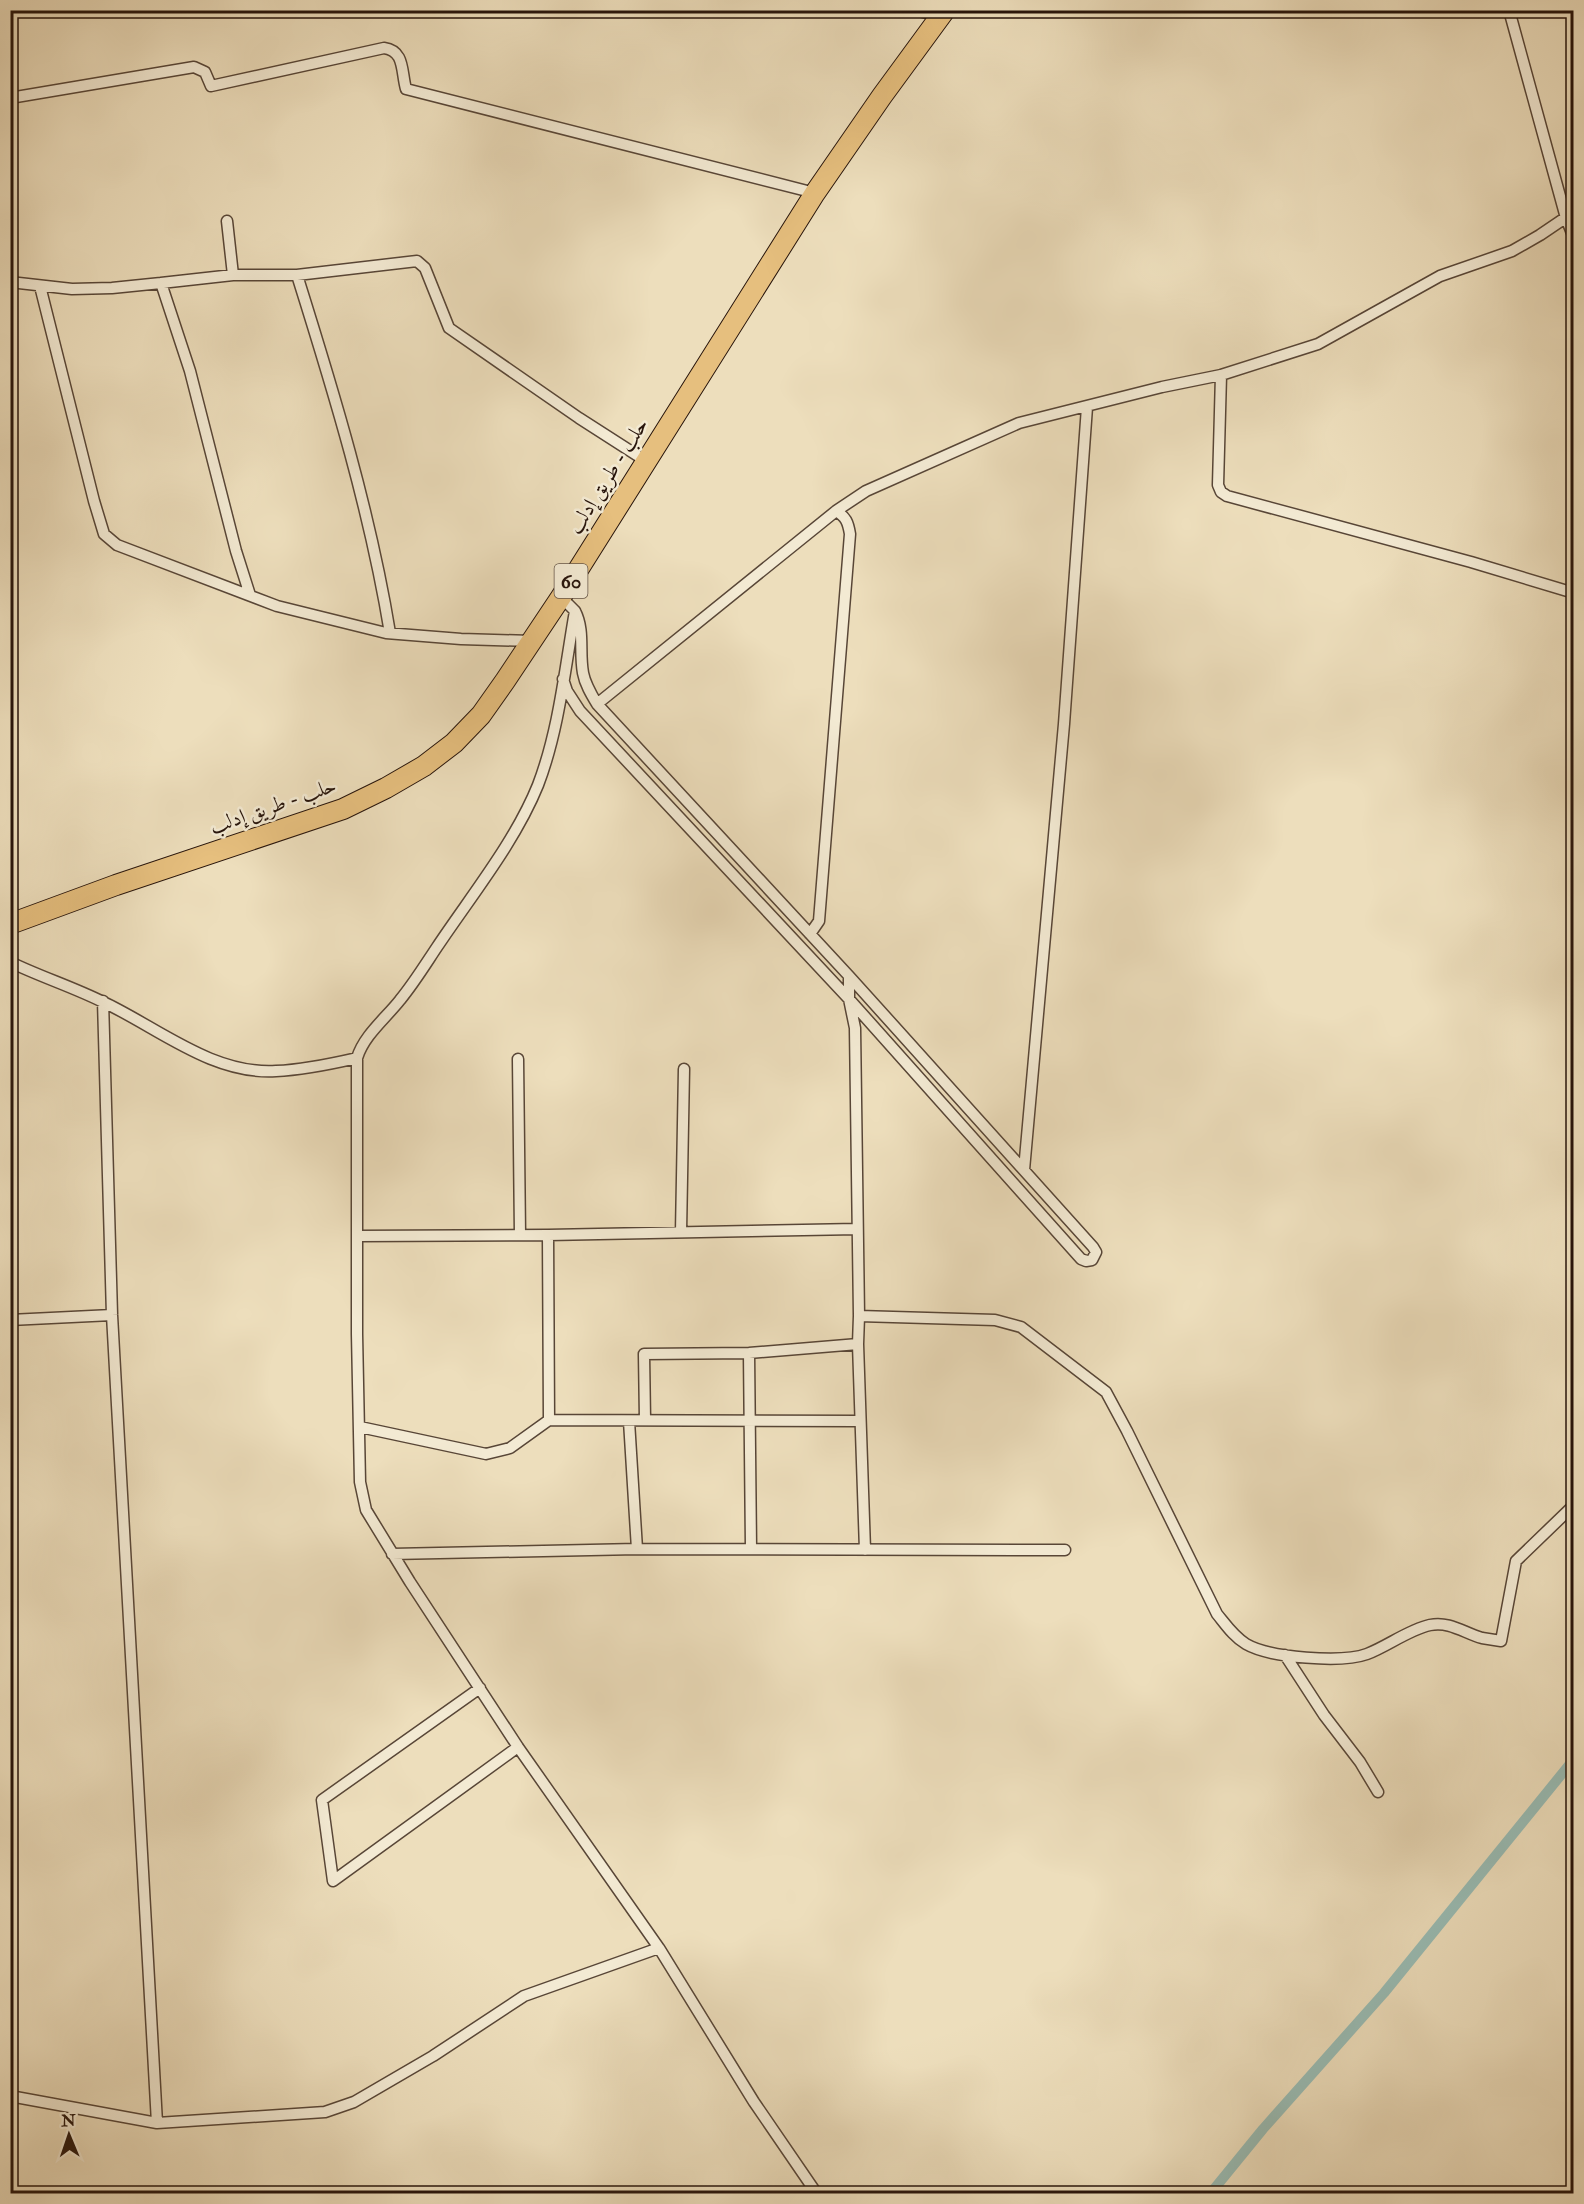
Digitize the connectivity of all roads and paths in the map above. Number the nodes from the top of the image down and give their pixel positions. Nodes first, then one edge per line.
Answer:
1 (914, 10) edge
2 (1509, 10) edge
3 (942, 13) edge
4 (10, 98) edge
5 (815, 193) junction
6 (1570, 215) edge
7 (227, 221) dead end
8 (1574, 238) edge
9 (233, 275) junction
10 (297, 275) junction
11 (10, 282) edge
12 (161, 283) junction
13 (40, 286) junction
14 (1221, 375) junction
15 (1087, 407) junction
16 (646, 461) junction
17 (836, 511) junction
18 (1574, 593) edge
19 (250, 595) junction
20 (561, 597) junction
21 (575, 611) junction
22 (390, 633) junction
23 (532, 641) junction
24 (562, 680) junction
25 (597, 704) junction
26 (10, 924) edge
27 (810, 934) junction
28 (10, 962) edge
29 (849, 976) junction
30 (849, 999) junction
31 (103, 1001) junction
32 (357, 1058) junction
33 (518, 1059) dead end
34 (684, 1069) dead end
35 (1024, 1170) junction
36 (858, 1229) junction
37 (681, 1232) junction
38 (520, 1235) junction
39 (548, 1235) junction
40 (358, 1236) junction
41 (112, 1315) junction
42 (859, 1316) junction
43 (10, 1320) edge
44 (858, 1344) junction
45 (749, 1353) junction
46 (549, 1420) junction
47 (645, 1420) junction
48 (629, 1421) junction
49 (750, 1421) junction
50 (860, 1421) junction
51 (360, 1427) junction
52 (1574, 1504) edge
53 (751, 1548) junction
54 (637, 1549) junction
55 (865, 1550) junction
56 (1065, 1550) dead end
57 (392, 1554) junction
58 (1285, 1655) junction
59 (480, 1688) junction
60 (518, 1747) junction
61 (1378, 1792) dead end
62 (658, 1948) junction
63 (10, 2096) edge
64 (157, 2123) junction
65 (817, 2193) edge

1 - 3 street
2 - 6 street
3 - 5 highway, حلب - طريق إدلب / 60
4 - 5 street
5 - 16 highway, حلب - طريق إدلب / 60
6 - 8 street
6 - 14 street
7 - 9 street
9 - 10 street
9 - 12 street
10 - 16 street
10 - 22 street
11 - 13 street
12 - 13 street
12 - 19 street
13 - 19 street
14 - 15 street
14 - 18 street
15 - 17 street
15 - 35 street
16 - 20 highway, حلب - طريق إدلب / 60
17 - 25 street
17 - 27 street
19 - 22 street
20 - 21 street
20 - 23 highway, حلب - طريق إدلب / 60
21 - 24 street
21 - 25 street
22 - 23 street
23 - 26 highway, حلب - طريق إدلب / 60
24 - 30 street
24 - 32 street
25 - 27 street
27 - 29 street
28 - 31 street
29 - 30 street
29 - 35 street
30 - 35 street
30 - 36 street
31 - 32 street
31 - 41 street
32 - 40 street
33 - 38 street
34 - 37 street
36 - 37 street
36 - 42 street
37 - 39 street
38 - 39 street
38 - 40 street
39 - 46 street
40 - 51 street
41 - 43 street
41 - 64 street
42 - 44 street
42 - 58 street
44 - 45 street
44 - 50 street
45 - 47 street
45 - 49 street
46 - 48 street
46 - 51 street
47 - 48 street
47 - 49 street
48 - 54 street
49 - 50 street
49 - 53 street
50 - 55 street
51 - 57 street
52 - 58 street
53 - 54 street
53 - 55 street
54 - 57 street
55 - 56 street
57 - 59 street
58 - 61 street
59 - 60 street
59 - 60 street
60 - 62 street
62 - 64 street
62 - 65 street
63 - 64 street

